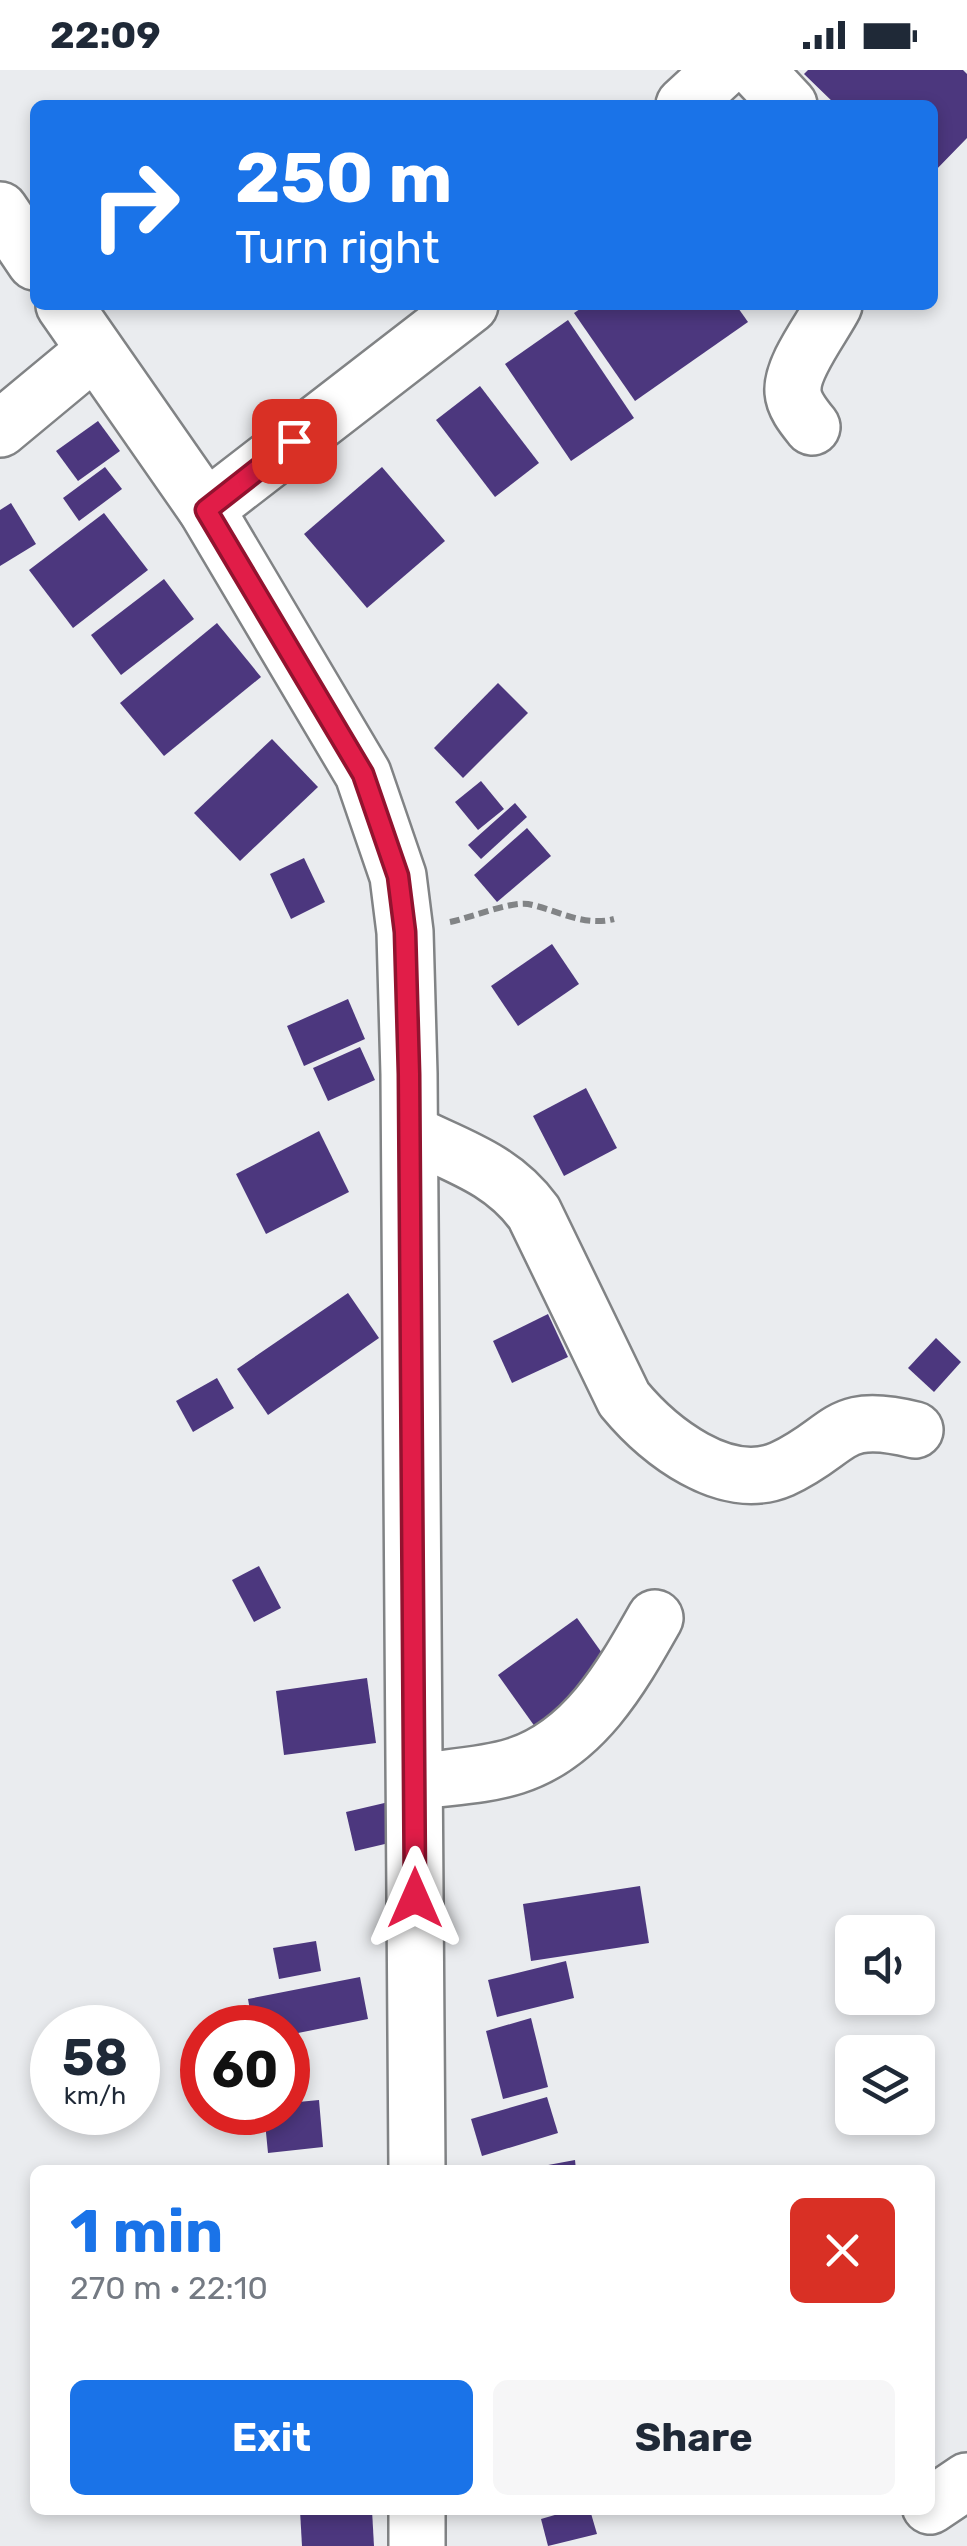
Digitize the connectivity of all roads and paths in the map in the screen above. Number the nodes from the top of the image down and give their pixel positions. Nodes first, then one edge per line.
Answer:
1 (722, 70) edge
2 (756, 70) edge
3 (689, 100) edge
4 (784, 100) edge
5 (0, 210) edge
6 (30, 255) edge
7 (67, 310) edge
8 (464, 310) edge
9 (831, 310) edge
10 (94, 351) junction
11 (812, 427) dead end
12 (0, 429) edge
13 (206, 510) junction
14 (614, 919) dead end
15 (405, 932) junction
16 (410, 1133) junction
17 (914, 1430) dead end
18 (656, 1618) dead end
19 (415, 1782) junction
20 (416, 2165) edge
21 (967, 2481) edge
22 (935, 2502) edge
23 (417, 2515) edge
24 (417, 2546) edge

1 - 3 main road
2 - 4 main road
5 - 6 main road
7 - 10 main road
8 - 13 main road
9 - 11 main road
10 - 12 main road
10 - 13 main road
13 - 15 main road
14 - 15 path
15 - 16 main road
16 - 17 main road
16 - 19 main road
18 - 19 main road
19 - 20 main road
21 - 22 main road
23 - 24 main road

